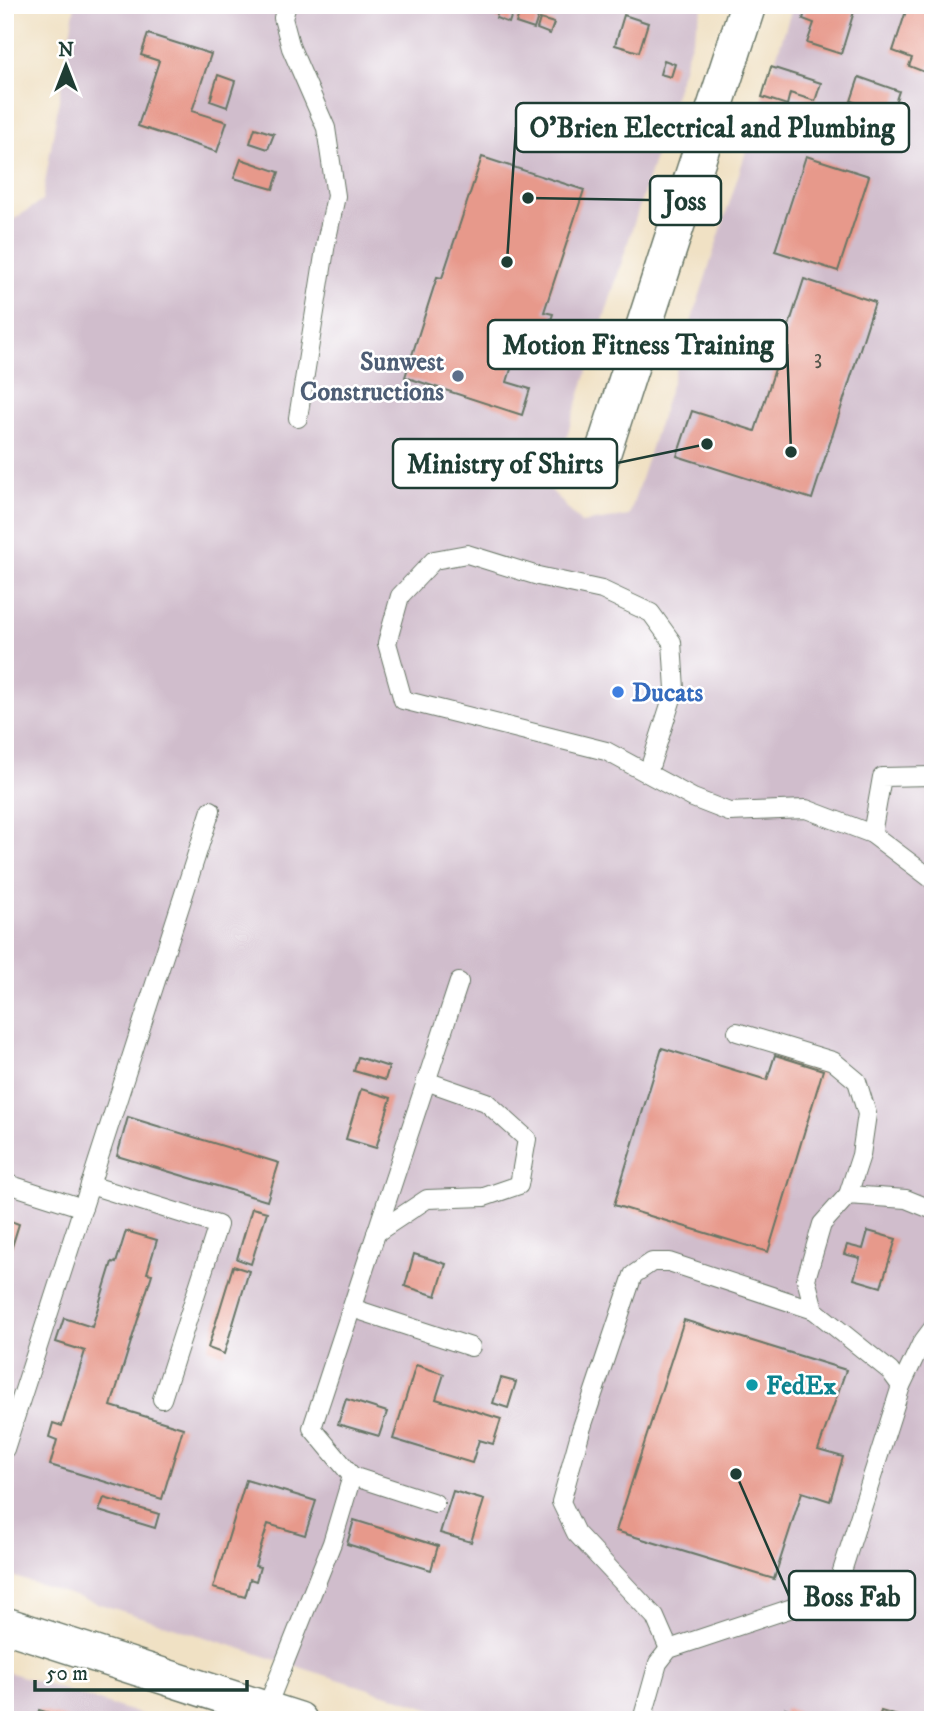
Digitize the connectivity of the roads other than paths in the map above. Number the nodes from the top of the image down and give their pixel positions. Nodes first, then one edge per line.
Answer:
1 (287, 5) edge
2 (748, 5) edge
3 (298, 418) dead end
4 (598, 468) dead end
5 (648, 773) junction
6 (933, 776) edge
7 (211, 810) dead end
8 (872, 834) junction
9 (933, 880) edge
10 (459, 982) dead end
11 (737, 1032) dead end
12 (426, 1081) junction
13 (5, 1183) edge
14 (90, 1185) junction
15 (848, 1195) junction
16 (83, 1208) junction
17 (933, 1210) edge
18 (376, 1233) junction
19 (352, 1308) junction
20 (814, 1310) junction
21 (933, 1328) edge
22 (471, 1346) dead end
23 (901, 1386) junction
24 (13, 1396) edge
25 (162, 1399) dead end
26 (5, 1449) edge
27 (352, 1476) junction
28 (435, 1503) dead end
29 (5, 1625) edge
30 (669, 1649) junction
31 (266, 1709) junction
32 (299, 1720) edge
33 (642, 1720) edge

1 - 3 lane
2 - 4 street
5 - 5 lane
5 - 8 lane
6 - 8 lane
7 - 14 lane
8 - 9 lane
10 - 12 lane
11 - 15 lane
12 - 18 lane
12 - 18 lane
13 - 16 lane
14 - 16 lane
14 - 25 lane
15 - 17 lane
15 - 20 lane
16 - 24 lane
18 - 19 lane
19 - 22 lane
19 - 27 lane
20 - 23 lane
20 - 30 lane
21 - 23 lane
23 - 30 lane
24 - 26 lane
27 - 28 lane
27 - 31 lane
29 - 31 street
30 - 33 lane
31 - 32 street

